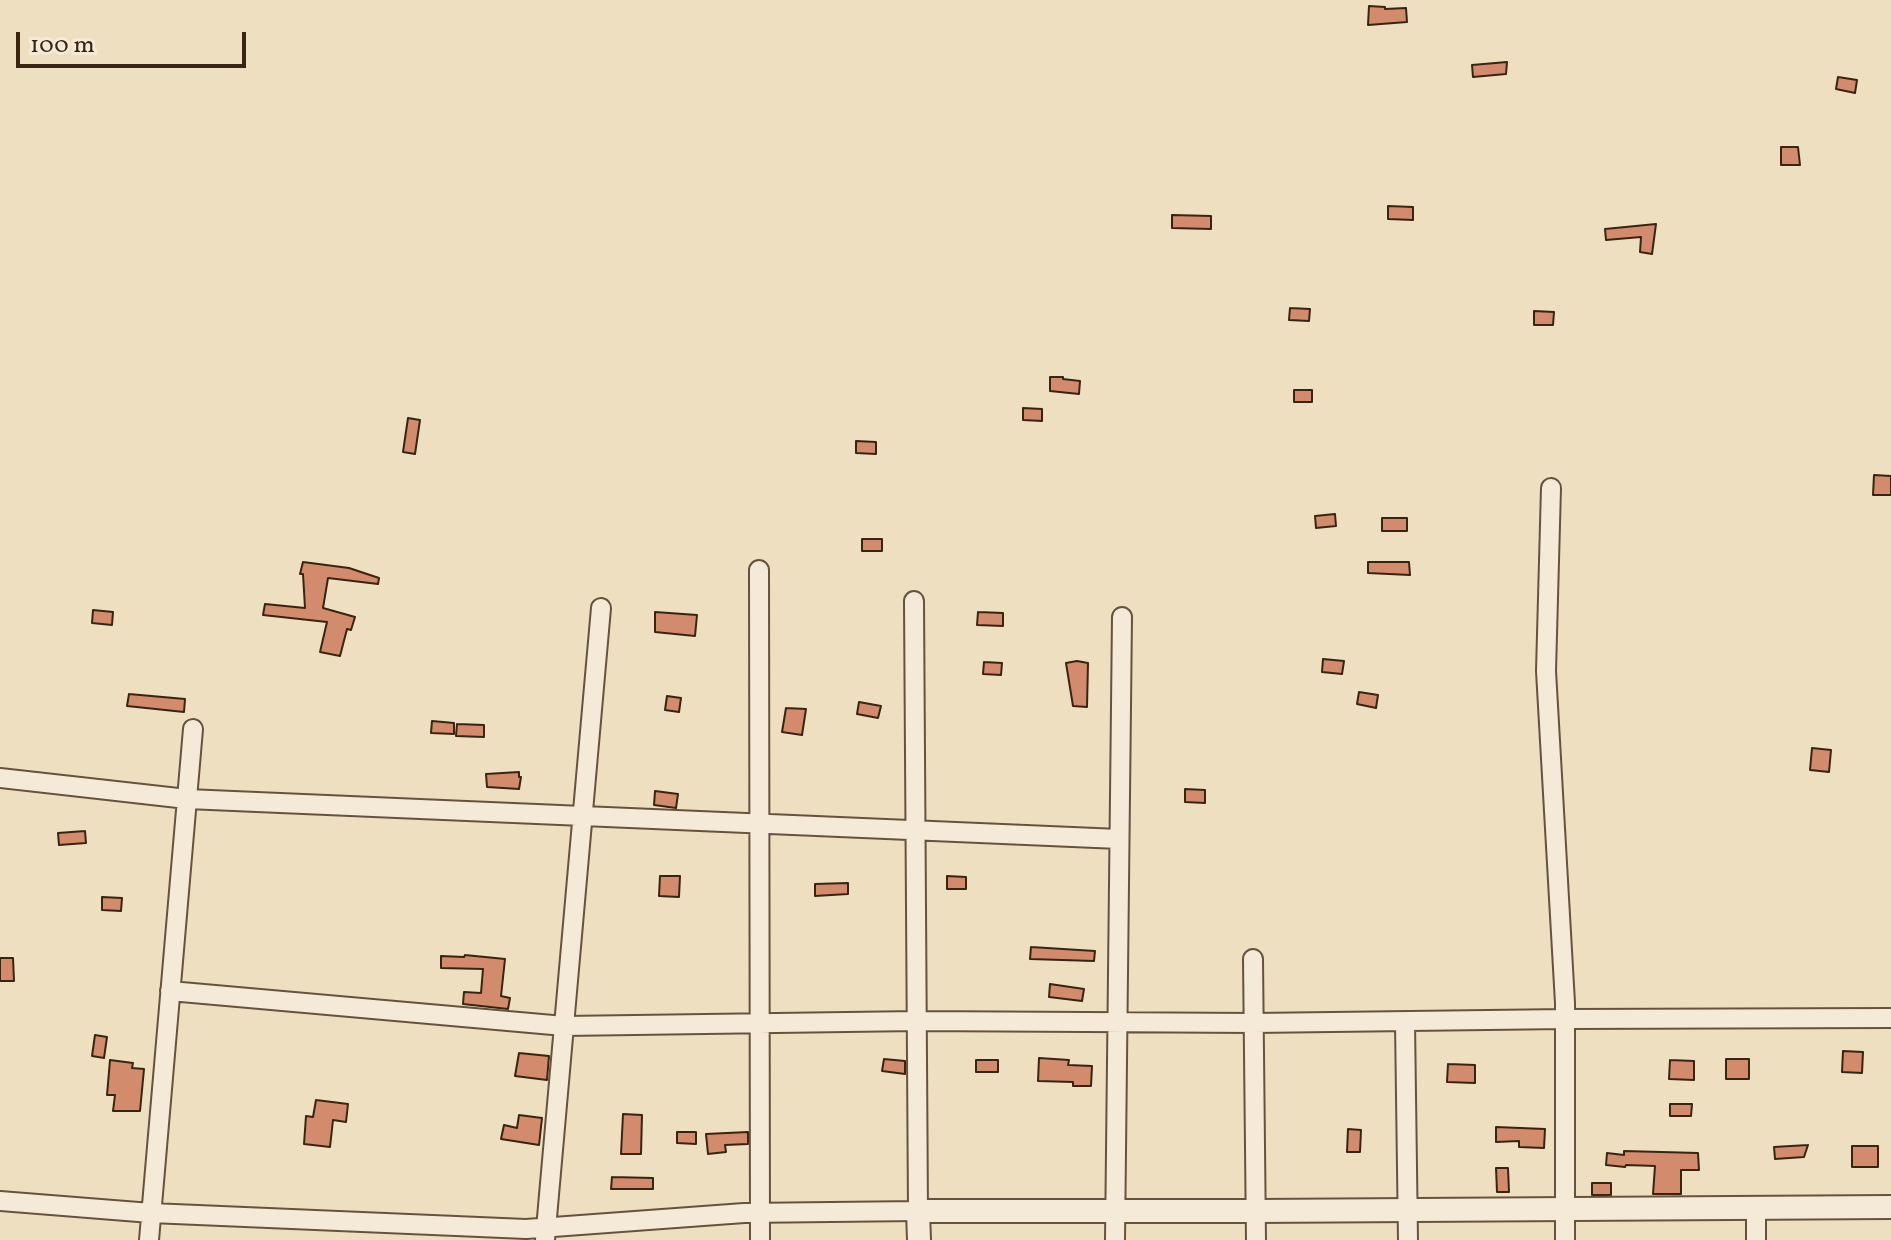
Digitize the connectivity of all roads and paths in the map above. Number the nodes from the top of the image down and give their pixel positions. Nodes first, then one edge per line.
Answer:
1 (1551, 488) dead end
2 (759, 570) dead end
3 (914, 601) dead end
4 (601, 608) dead end
5 (1122, 617) dead end
6 (193, 729) dead end
7 (0, 778) edge
8 (187, 799) junction
9 (582, 816) junction
10 (759, 824) junction
11 (916, 830) junction
12 (1119, 839) junction
13 (1253, 959) dead end
14 (170, 991) junction
15 (1891, 1018) edge
16 (1565, 1019) junction
17 (917, 1021) junction
18 (1117, 1022) junction
19 (1405, 1022) junction
20 (759, 1023) junction
21 (1254, 1023) junction
22 (564, 1026) junction
23 (0, 1201) edge
24 (1891, 1207) edge
25 (1756, 1208) junction
26 (1565, 1210) junction
27 (918, 1211) junction
28 (1115, 1211) junction
29 (1256, 1211) junction
30 (1408, 1211) junction
31 (151, 1213) junction
32 (759, 1213) junction
33 (545, 1234) edge
34 (149, 1240) edge
35 (760, 1240) edge
36 (919, 1240) edge
37 (1115, 1240) edge
38 (1256, 1240) edge
39 (1408, 1240) edge
40 (1565, 1240) edge
41 (1756, 1240) edge

1 - 16 street
2 - 10 street
3 - 11 street
4 - 9 street
5 - 12 street
6 - 8 street
7 - 8 street
8 - 9 street
8 - 14 street
9 - 10 street
9 - 22 street
10 - 11 street
10 - 20 street
11 - 12 street
11 - 17 street
12 - 18 street
13 - 21 street
14 - 22 street
14 - 31 street
15 - 16 street
16 - 19 street
16 - 26 street
17 - 18 street
17 - 20 street
17 - 27 street
18 - 21 street
18 - 28 street
19 - 21 street
19 - 30 street
20 - 22 street
20 - 32 street
21 - 29 street
22 - 33 street
23 - 31 street
24 - 25 street
25 - 26 street
25 - 41 street
26 - 30 street
26 - 40 street
27 - 28 street
27 - 32 street
27 - 36 street
28 - 29 street
28 - 37 street
29 - 30 street
29 - 38 street
30 - 39 street
31 - 33 street
31 - 34 street
32 - 33 street
32 - 35 street

